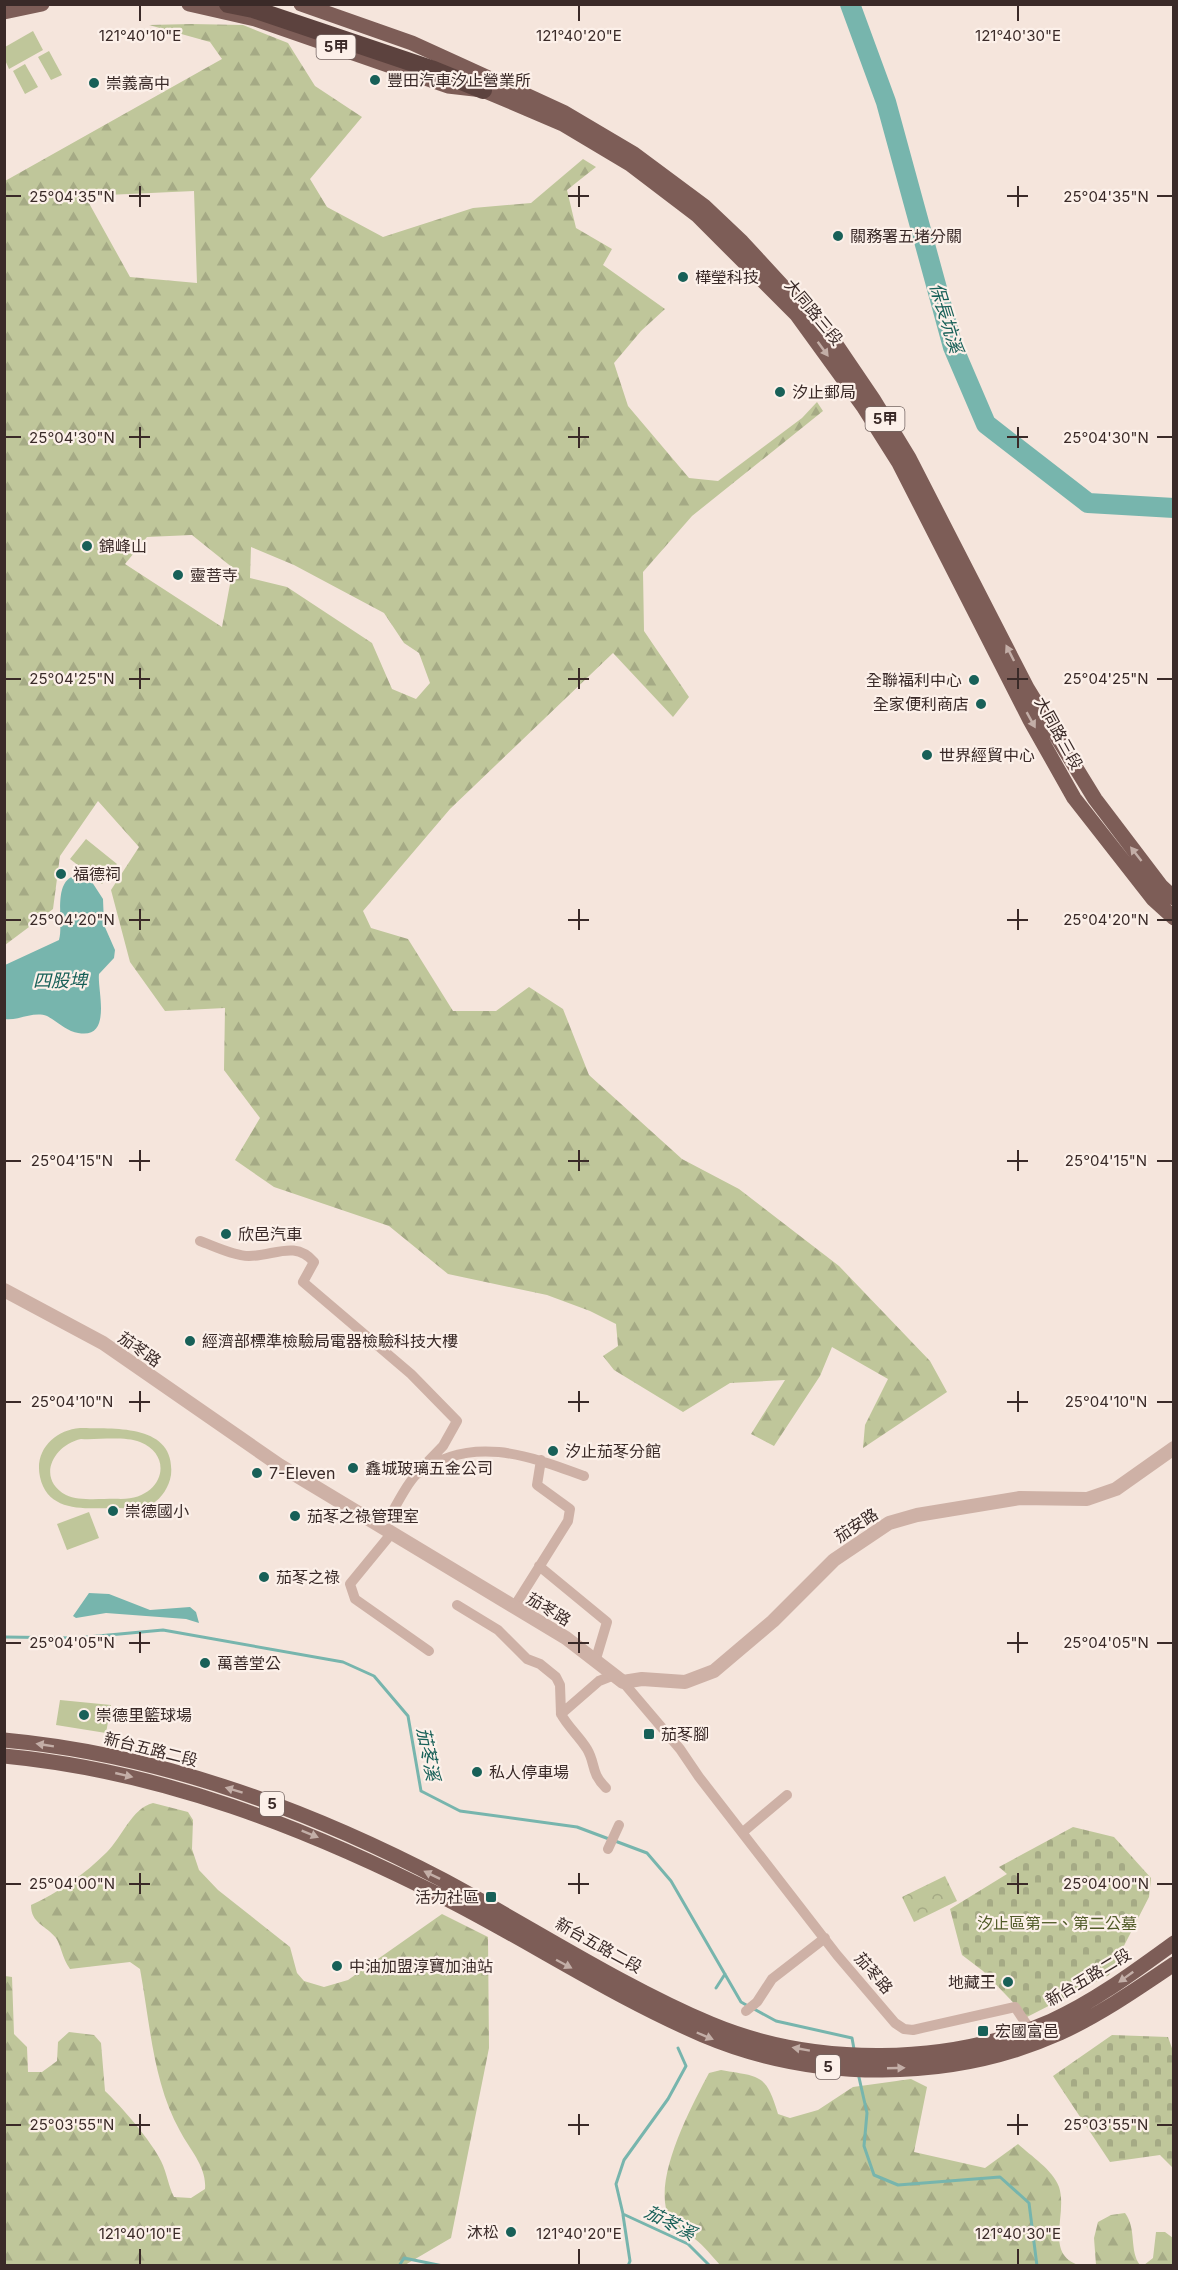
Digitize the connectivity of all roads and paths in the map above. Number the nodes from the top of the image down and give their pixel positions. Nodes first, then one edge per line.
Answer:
1 (42, 4) edge
2 (189, 4) edge
3 (228, 4) edge
4 (264, 4) edge
5 (301, 4) edge
6 (4, 12) edge
7 (462, 68) junction
8 (483, 90) junction
9 (1173, 898) edge
10 (1173, 918) edge
11 (200, 1241) dead end
12 (4, 1290) edge
13 (1173, 1448) edge
14 (541, 1460) junction
15 (415, 1475) junction
16 (584, 1476) dead end
17 (387, 1532) junction
18 (539, 1566) junction
19 (458, 1605) dead end
20 (514, 1607) junction
21 (429, 1651) dead end
22 (595, 1662) junction
23 (619, 1679) junction
24 (561, 1714) junction
25 (4, 1740) edge
26 (4, 1755) edge
27 (606, 1788) dead end
28 (787, 1795) dead end
29 (619, 1825) dead end
30 (743, 1832) junction
31 (608, 1849) dead end
32 (825, 1938) junction
33 (1173, 1943) edge
34 (1173, 1964) edge
35 (746, 2011) dead end
36 (1033, 2036) junction

1 - 6 main road
2 - 8 main road, 大同路三段 / 5甲
3 - 8 highway
4 - 7 highway
5 - 7 main road, 大同路三段 / 5甲
9 -> 7 main road, 大同路三段 / 5甲
8 -> 10 main road, 大同路三段 / 5甲
11 - 15 street
12 - 17 street, 茄苳路
13 - 23 street, 茄安路
14 - 15 street
14 - 16 street
14 - 18 street
15 - 17 street
17 - 20 street, 茄苳路
17 - 21 street
18 - 20 street
18 - 22 street
19 - 24 street
20 - 22 street, 茄苳路
22 - 23 street, 茄苳路
23 - 24 street
23 - 30 street, 茄苳路
24 - 27 street
36 -> 25 main road, 新台五路二段 / 5
26 -> 36 main road, 新台五路二段 / 5
28 - 30 street
29 - 31 street
30 - 32 street, 茄苳路
32 - 35 street
32 - 36 street, 茄苳路
33 -> 36 main road, 新台五路二段 / 5
34 - 36 main road, 新台五路二段 / 5

